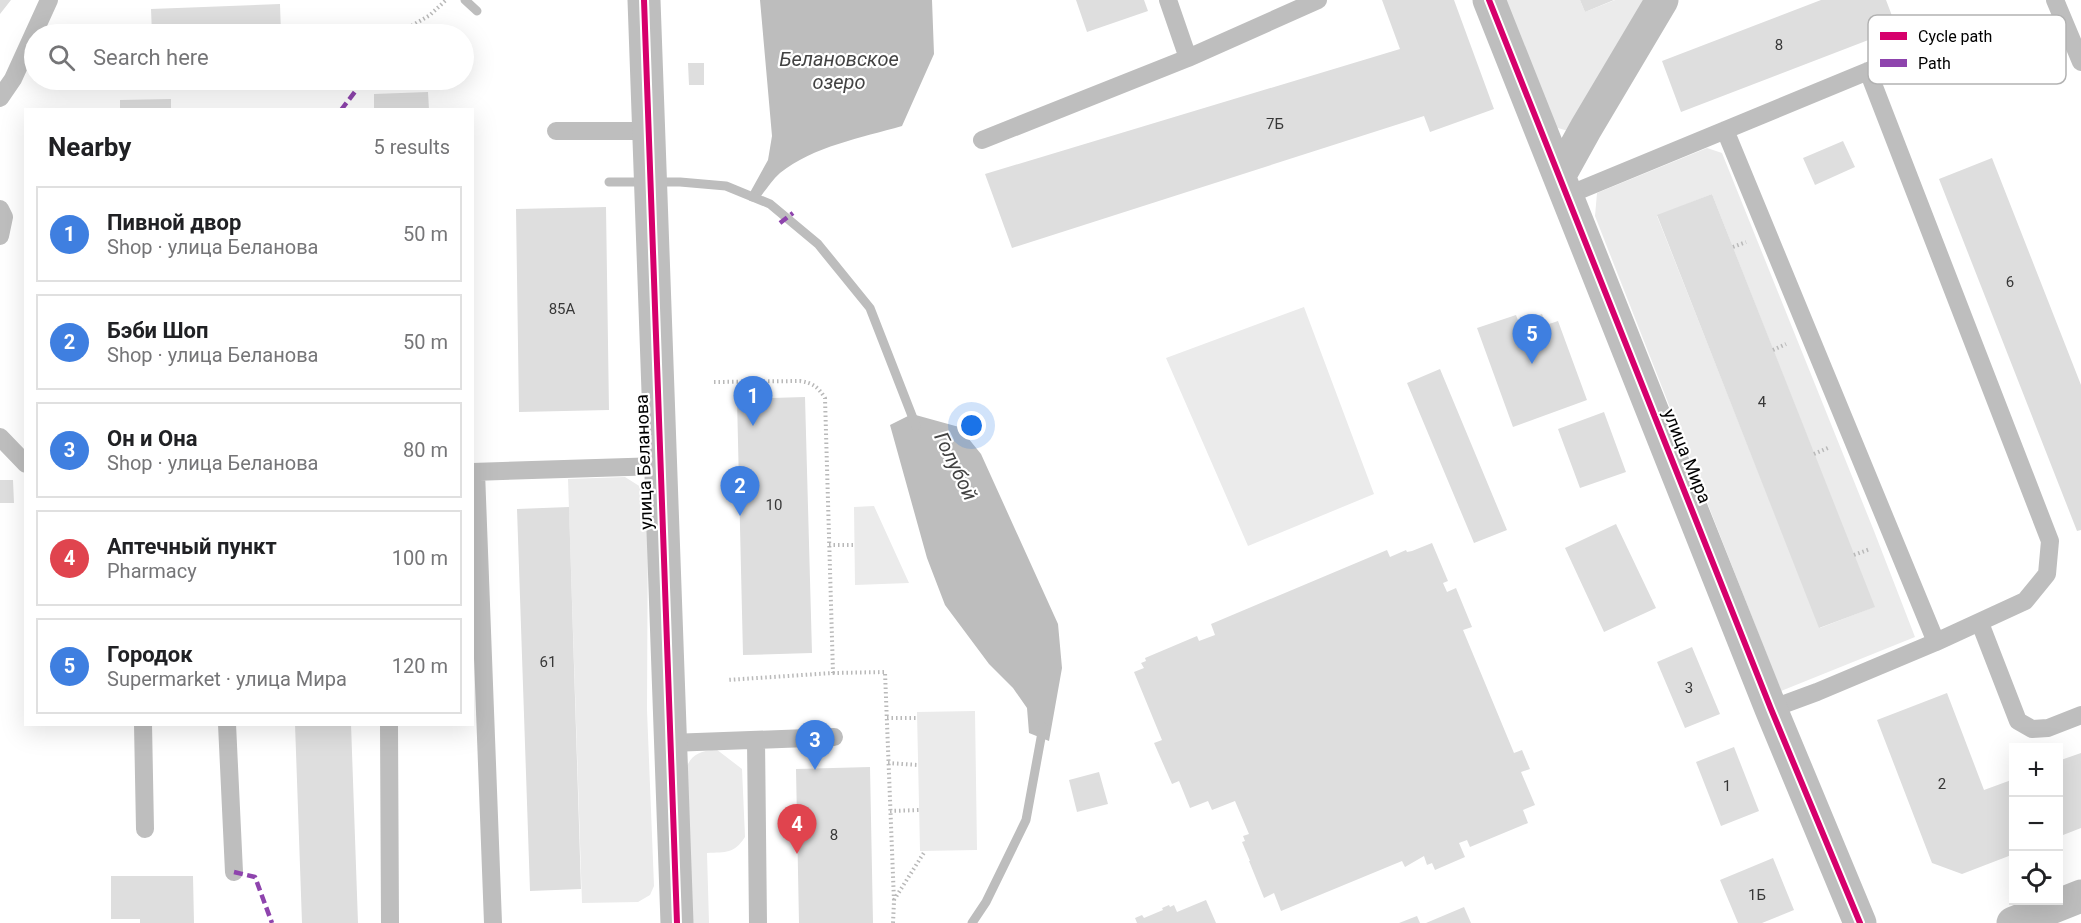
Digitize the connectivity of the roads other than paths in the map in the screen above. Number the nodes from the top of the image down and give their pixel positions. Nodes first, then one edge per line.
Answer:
1 (49, 0) edge
2 (644, 0) edge
3 (1168, 0) edge
4 (1317, 0) edge
5 (1489, 0) edge
6 (1662, 0) edge
7 (2055, 0) edge
8 (2061, 15) edge
9 (38, 24) edge
10 (2066, 26) edge
11 (24, 55) edge
12 (1188, 58) junction
13 (2081, 62) edge
14 (1868, 71) edge
15 (1873, 84) edge
16 (0, 98) edge
17 (1725, 130) junction
18 (556, 131) dead end
19 (648, 138) junction
20 (982, 140) dead end
21 (1564, 185) junction
22 (0, 209) edge
23 (0, 236) edge
24 (0, 437) edge
25 (24, 462) edge
26 (660, 466) junction
27 (474, 472) edge
28 (477, 617) edge
29 (1980, 623) junction
30 (1936, 642) junction
31 (1771, 709) junction
32 (2081, 715) edge
33 (143, 726) edge
34 (227, 726) edge
35 (389, 726) edge
36 (834, 737) dead end
37 (756, 740) junction
38 (670, 743) junction
39 (145, 829) dead end
40 (234, 872) dead end
41 (2081, 896) edge
42 (390, 923) edge
43 (493, 923) edge
44 (677, 923) edge
45 (758, 923) edge
46 (1860, 923) edge
47 (2013, 923) edge

1 - 9 lane
2 - 19 street, улица Беланова
3 - 12 lane
4 - 12 lane
5 - 21 street, улица Мира
6 - 21 street
7 - 8 lane
10 - 13 lane
11 - 16 lane
12 - 20 lane
14 - 17 lane
15 - 29 lane
17 - 21 lane
17 - 30 lane
18 - 19 lane
19 - 26 street, улица Беланова
21 - 31 street, улица Мира
22 - 23 lane
24 - 25 lane
26 - 27 lane
26 - 38 street, улица Беланова
27 - 28 lane
28 - 43 lane
29 - 30 lane
29 - 32 lane
30 - 31 lane
31 - 46 street, улица Мира
33 - 39 lane
34 - 40 lane
35 - 42 lane
36 - 37 lane
37 - 38 lane
37 - 45 lane
38 - 44 street, улица Беланова
41 - 47 street

